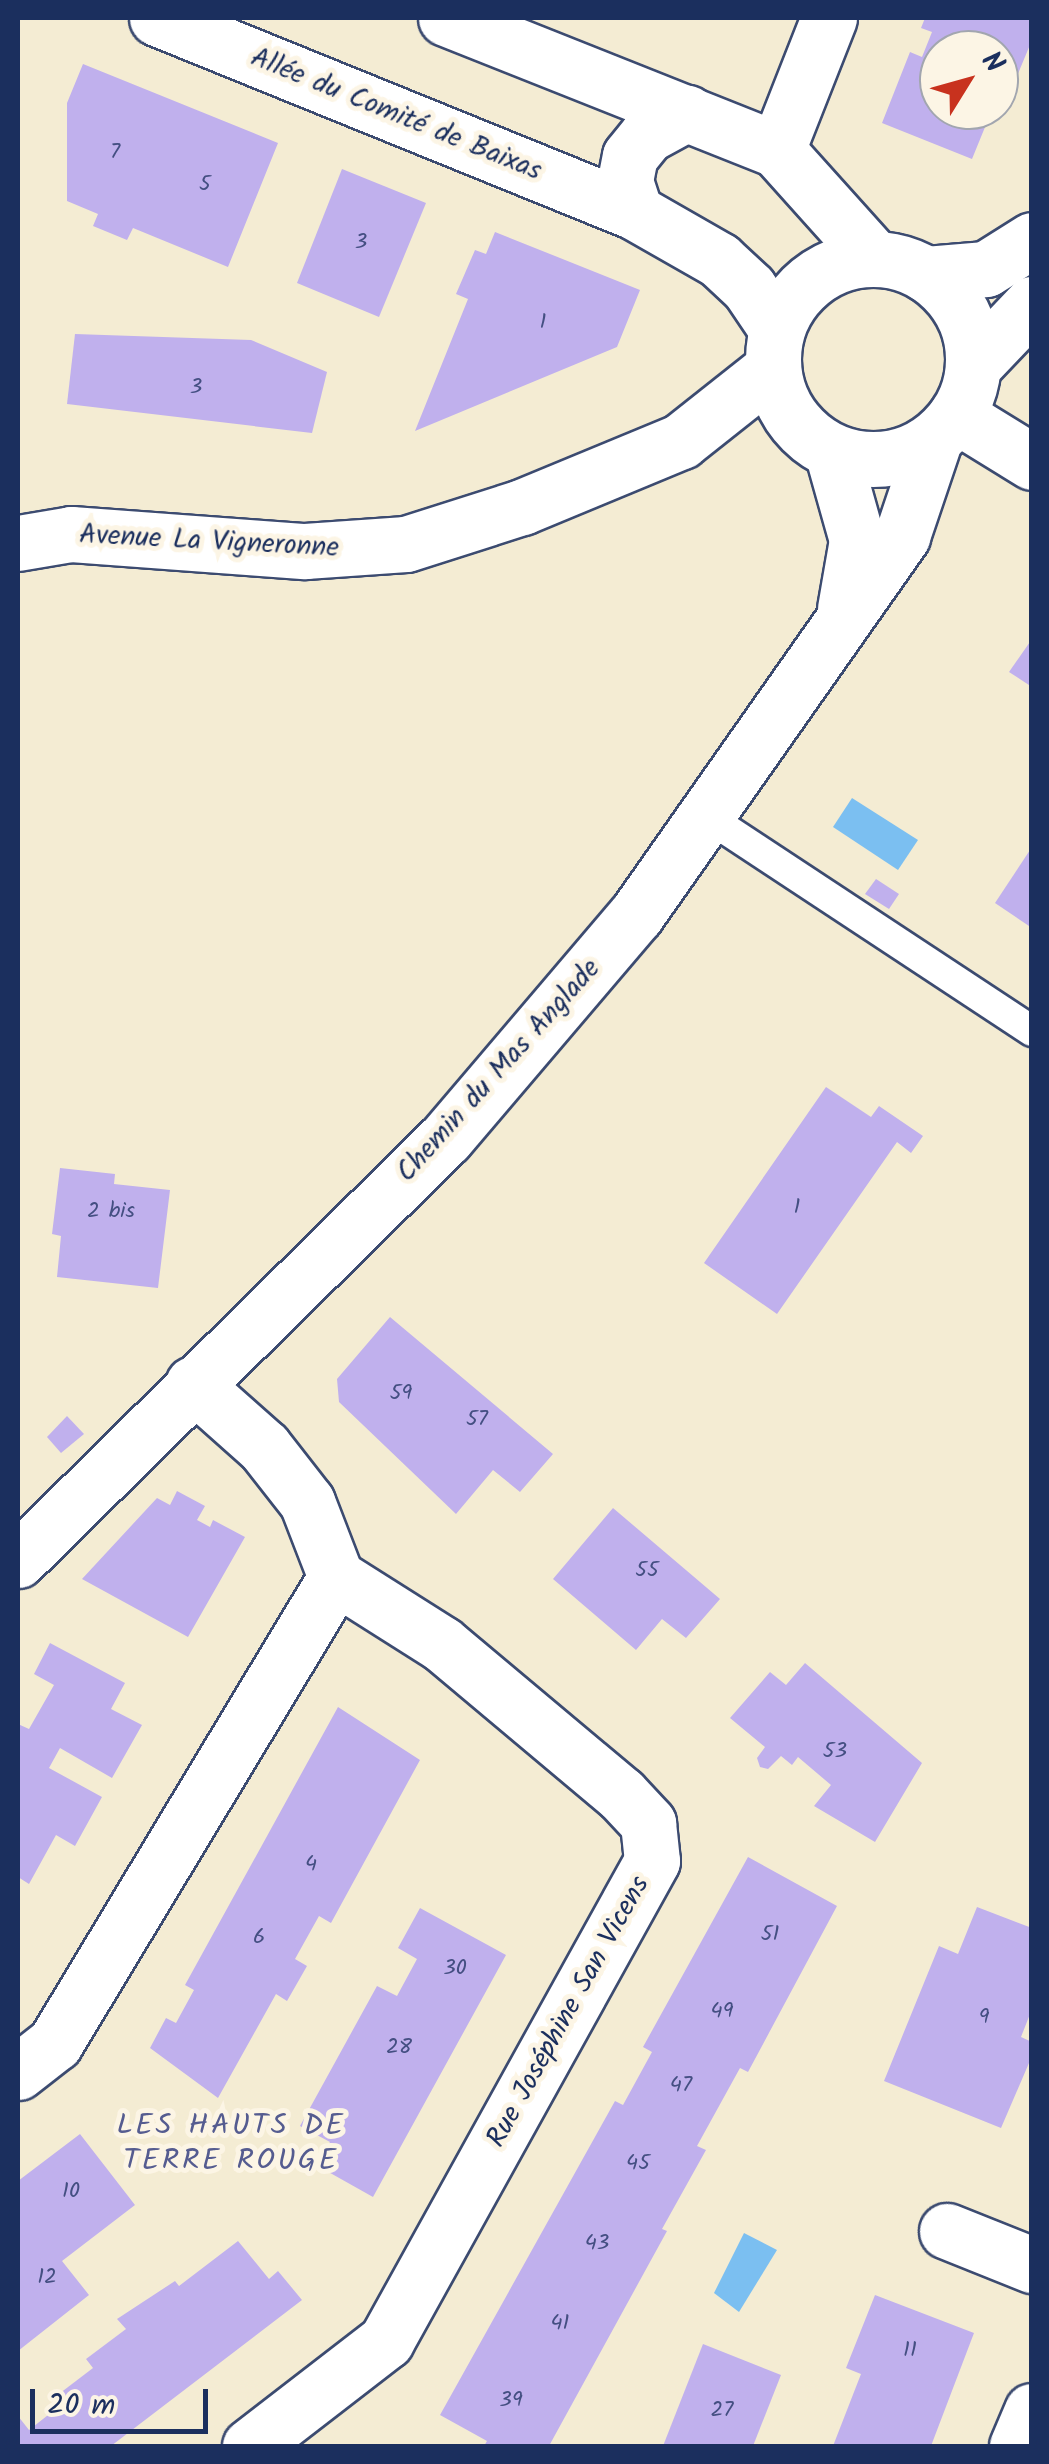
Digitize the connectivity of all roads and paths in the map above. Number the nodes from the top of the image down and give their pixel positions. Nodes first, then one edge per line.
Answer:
1 (158, 18) edge
2 (446, 18) edge
3 (829, 18) edge
4 (687, 113) junction
5 (777, 150) junction
6 (635, 212) junction
7 (1032, 240) edge
8 (874, 258) junction
9 (926, 274) junction
10 (1032, 304) edge
11 (774, 349) junction
12 (955, 406) junction
13 (682, 441) junction
14 (817, 441) junction
15 (1032, 462) edge
16 (18, 543) edge
17 (843, 622) junction
18 (706, 816) junction
19 (1032, 1031) edge
20 (192, 1384) junction
21 (18, 1560) edge
22 (336, 1577) junction
23 (18, 2072) edge
24 (947, 2231) dead end
25 (1032, 2265) edge
26 (1032, 2411) edge
27 (250, 2446) edge
28 (1017, 2446) edge

1 - 6 street, Allée du Comité de Baixas
2 - 4 street
3 - 5 street
4 - 5 street
4 - 6 street
5 - 8 street
6 - 11 street, Allée du Comité de Baixas
7 - 9 street
8 - 9 street
8 - 11 street
9 - 12 street
10 - 12 street, Chemin du Mas Anglade
11 - 13 street, Avenue La Vigneronne
11 - 14 street
12 - 14 street
12 - 15 street
12 - 17 street, Chemin du Mas Anglade
13 - 14 street, Avenue La Vigneronne
13 - 16 street, Avenue La Vigneronne
14 - 17 street, Chemin du Mas Anglade
17 - 18 street, Chemin du Mas Anglade
18 - 19 lane
18 - 20 street, Chemin du Mas Anglade
20 - 21 street, Chemin du Mas Anglade
20 - 22 street
22 - 23 street
22 - 27 street, Rue Joséphine San Vicens
24 - 25 street
26 - 28 street

